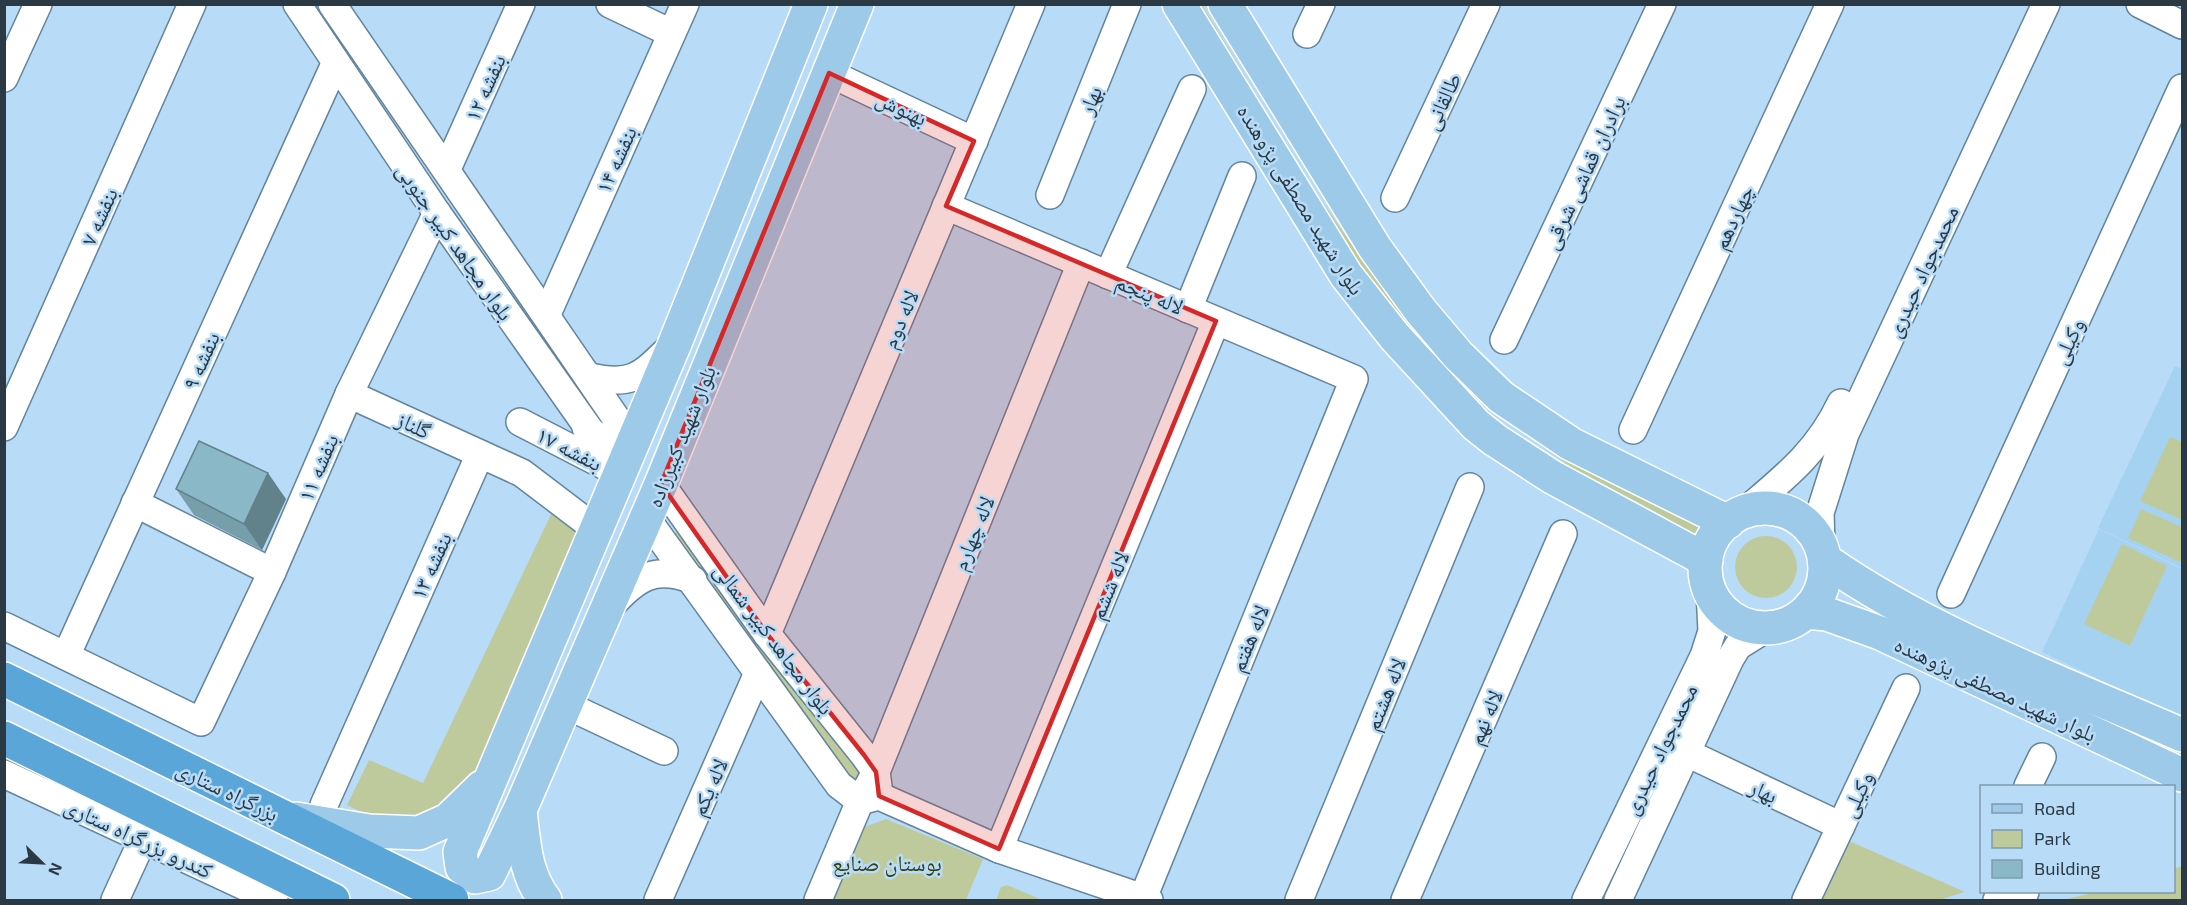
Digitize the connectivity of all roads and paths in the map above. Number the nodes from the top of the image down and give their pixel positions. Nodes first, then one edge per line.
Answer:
1 (38, 4) edge
2 (192, 4) edge
3 (332, 4) edge
4 (520, 4) edge
5 (610, 4) edge
6 (685, 4) edge
7 (811, 4) edge
8 (857, 4) edge
9 (1030, 4) edge
10 (1127, 4) edge
11 (1179, 4) edge
12 (1225, 4) edge
13 (1321, 4) edge
14 (1486, 4) edge
15 (1662, 4) edge
16 (1830, 4) edge
17 (2026, 4) edge
18 (2046, 4) edge
19 (2140, 4) edge
20 (296, 6) edge
21 (353, 16) edge
22 (2182, 25) edge
23 (671, 33) junction
24 (1307, 34) dead end
25 (335, 64) junction
26 (829, 73) junction
27 (4, 78) edge
28 (2182, 88) edge
29 (1192, 89) dead end
30 (974, 141) junction
31 (447, 169) junction
32 (1242, 176) dead end
33 (1050, 195) dead end
34 (1395, 198) dead end
35 (946, 206) junction
36 (436, 213) junction
37 (1082, 263) junction
38 (1108, 275) junction
39 (1188, 309) junction
40 (547, 314) junction
41 (1216, 321) junction
42 (1504, 340) dead end
43 (675, 344) junction
44 (590, 377) junction
45 (1354, 379) joint
46 (349, 394) junction
47 (520, 422) dead end
48 (4, 427) edge
49 (586, 428) junction
50 (1633, 430) dead end
51 (480, 454) junction
52 (620, 474) junction
53 (661, 484) junction
54 (1470, 487) dead end
55 (135, 503) junction
56 (1736, 517) junction
57 (646, 518) junction
58 (597, 530) junction
59 (1563, 534) dead end
60 (1823, 553) junction
61 (272, 572) junction
62 (1708, 576) junction
63 (693, 580) junction
64 (1951, 594) dead end
65 (605, 612) junction
66 (1806, 612) junction
67 (4, 626) edge
68 (1767, 628) junction
69 (767, 634) junction
70 (66, 656) junction
71 (758, 673) junction
72 (4, 679) edge
73 (1906, 688) dead end
74 (566, 705) junction
75 (2182, 735) edge
76 (4, 738) edge
77 (664, 751) dead end
78 (1687, 753) junction
79 (2042, 757) dead end
80 (494, 775) junction
81 (2182, 775) edge
82 (6, 780) edge
83 (2028, 785) edge
84 (872, 790) junction
85 (324, 805) dead end
86 (520, 810) junction
87 (282, 816) junction
88 (1841, 826) junction
89 (142, 839) junction
90 (999, 849) junction
91 (2019, 893) edge
92 (324, 898) edge
93 (1146, 899) edge
94 (115, 900) edge
95 (274, 900) edge
96 (452, 900) edge
97 (545, 900) edge
98 (658, 900) edge
99 (818, 900) edge
100 (1299, 900) edge
101 (1405, 900) edge
102 (1586, 900) edge
103 (1618, 900) edge
104 (1806, 900) edge
105 (1997, 900) edge

1 - 27 street
2 - 48 street, بنفشه ۷
3 - 21 street, بلوار مجاهد کبیر جنوبی
4 - 31 street, بنفشه ۱۲
5 - 23 street
6 - 23 street, بنفشه ۱۴
7 - 43 main road, بلوار شهید کبیرزاده
8 - 26 main road, بلوار شهید کبیرزاده
9 - 30 street, لاله دوم
10 - 33 street, بهار
11 - 62 main road, بلوار شهید مصطفی پژوهنده
12 - 56 main road, بلوار شهید مصطفی پژوهنده
13 - 24 street
14 - 34 street, طالقانی
15 - 42 street, برادران قماشی شرقی
16 - 50 street, چهاردهم
17 - 56 street, محمدجواد حیدری
18 - 60 street, محمدجواد حیدری
19 - 22 street
20 - 25 street, بلوار مجاهد کبیر جنوبی
21 - 31 street, بلوار مجاهد کبیر جنوبی
23 - 40 street, بنفشه ۱۴
25 - 36 street, بلوار مجاهد کبیر جنوبی
25 - 55 street, بنفشه ۹
26 - 30 street, بهنوش
26 - 53 main road, بلوار شهید کبیرزاده
28 - 64 street, وکیلی
29 - 38 street
30 - 35 street, لاله دوم
31 - 40 street, بلوار مجاهد کبیر جنوبی
32 - 39 street
35 - 37 street, لاله پنجم
35 - 69 street, لاله دوم
36 - 46 street, بنفشه ۱۱
36 - 49 street, بلوار مجاهد کبیر جنوبی
37 - 38 street, لاله پنجم
37 - 84 street, لاله چهارم
38 - 39 street, لاله پنجم
39 - 41 street, لاله پنجم
40 - 44 street, بلوار مجاهد کبیر جنوبی
41 - 45 street, لاله پنجم
41 - 90 street, لاله ششم
43 - 44 street
43 - 52 main road, بلوار شهید کبیرزاده
44 - 49 street, بلوار مجاهد کبیر جنوبی
45 - 93 street, لاله هفتم
46 - 51 street, گلناز
46 - 61 street, بنفشه ۱۱
47 - 52 street, بنفشه ۱۷
49 - 52 street, بلوار مجاهد کبیر جنوبی
51 - 58 street
51 - 85 street, بنفشه ۱۳
52 - 58 main road, بلوار شهید کبیرزاده
53 - 57 main road, بلوار شهید کبیرزاده
53 - 69 street, بلوار مجاهد کبیر شمالی
54 - 100 street, لاله هشتم
55 - 61 street
55 - 70 street, بنفشه ۹
56 - 60 main road
56 - 62 main road
57 - 63 street, بلوار مجاهد کبیر شمالی
57 - 65 main road, بلوار شهید کبیرزاده
58 - 80 main road, بلوار شهید کبیرزاده
59 - 101 street, لاله نهم
60 - 66 main road
60 - 75 main road, بلوار شهید مصطفی پژوهنده
61 - 70 street, بنفشه ۱۱
62 - 68 main road
62 - 102 street, محمدجواد حیدری
63 - 65 street
63 - 71 street, بلوار مجاهد کبیر شمالی
65 - 74 main road, بلوار شهید کبیرزاده
66 - 68 main road
66 - 81 main road, بلوار شهید مصطفی پژوهنده
67 - 70 street
68 - 78 street, محمدجواد حیدری
69 - 84 street, بلوار مجاهد کبیر شمالی
71 - 84 street, بلوار مجاهد کبیر شمالی
71 - 98 street, لاله یکم
72 - 87 highway, بزرگراه ستاری
73 - 88 street, وکیلی
74 - 77 street
74 - 86 main road, بلوار شهید کبیرزاده
76 - 92 highway
78 - 88 street, بهار
78 - 103 street, محمدجواد حیدری
79 - 83 street
80 - 86 main road, بلوار شهید کبیرزاده
80 - 87 main road
82 - 89 street, کندرو بزرگراه ستاری
84 - 90 street, بلوار مجاهد کبیر شمالی
84 - 99 street, لاله چهارم
86 - 97 main road
87 - 96 highway, بزرگراه ستاری
88 - 104 street, وکیلی
89 - 94 street
89 - 95 street, کندرو بزرگراه ستاری
90 - 93 street, بلوار مجاهد کبیر شمالی
91 - 105 street

